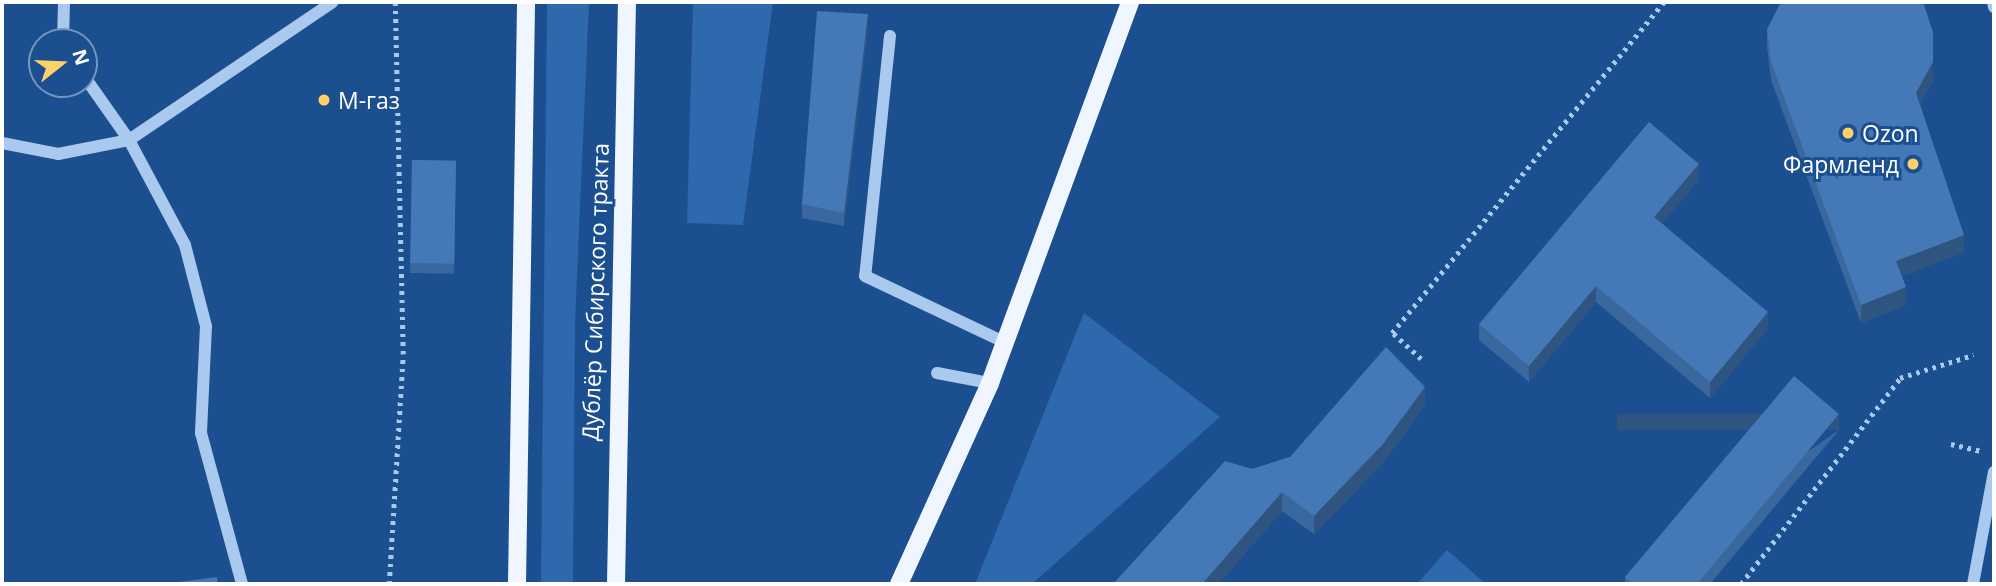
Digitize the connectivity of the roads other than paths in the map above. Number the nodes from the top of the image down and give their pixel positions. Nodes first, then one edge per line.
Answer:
1 (64, 2) edge
2 (333, 2) edge
3 (526, 2) edge
4 (627, 2) edge
5 (1130, 2) edge
6 (1993, 2) edge
7 (1994, 7) edge
8 (63, 28) edge
9 (890, 36) dead end
10 (98, 96) edge
11 (129, 140) junction
12 (2, 143) edge
13 (1004, 342) junction
14 (937, 373) dead end
15 (990, 383) junction
16 (1994, 472) edge
17 (242, 584) edge
18 (517, 584) edge
19 (616, 584) edge
20 (899, 584) edge
21 (1973, 584) edge

1 - 8 street
2 - 11 street
3 - 18 main road
4 - 19 main road, Дублёр Сибирского тракта
5 - 13 main road
6 - 7 street
9 - 13 street
10 - 11 street
11 - 12 street
11 - 17 street
13 - 15 main road
14 - 15 street
15 - 20 main road
16 - 21 street

